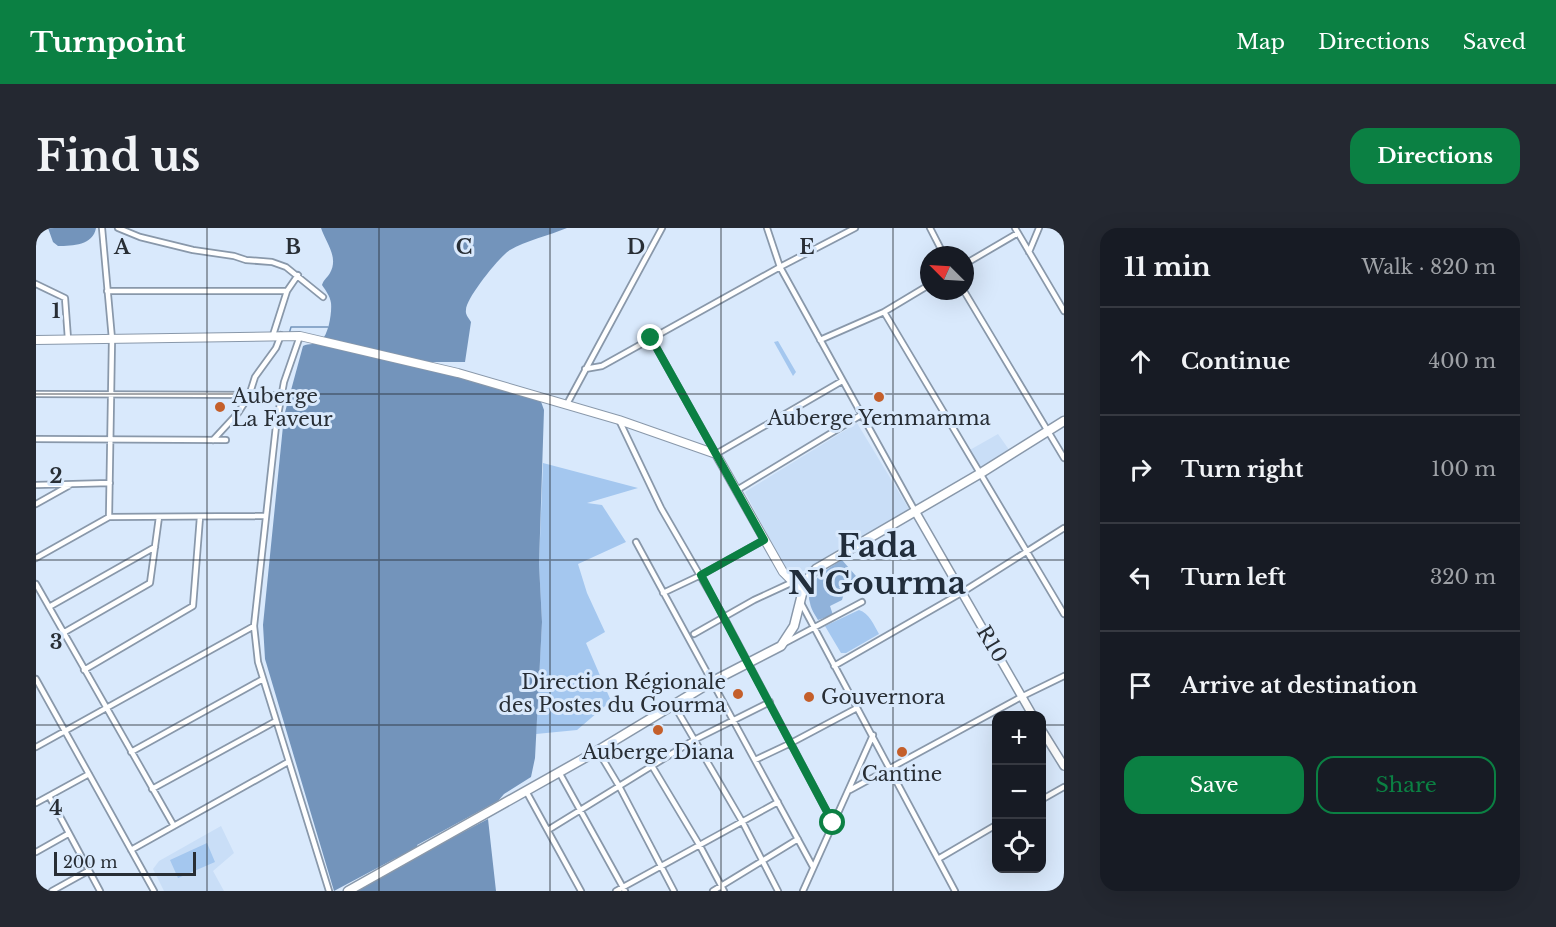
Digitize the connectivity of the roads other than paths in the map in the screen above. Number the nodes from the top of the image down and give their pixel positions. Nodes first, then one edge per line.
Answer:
1 (102, 228) edge
2 (118, 228) edge
3 (662, 228) edge
4 (767, 228) edge
5 (855, 228) edge
6 (930, 228) edge
7 (1038, 228) edge
8 (1017, 231) edge
9 (939, 246) edge
10 (1029, 252) junction
11 (974, 258) edge
12 (780, 267) junction
13 (298, 275) junction
14 (36, 284) edge
15 (920, 290) edge
16 (107, 291) junction
17 (288, 291) junction
18 (322, 297) dead end
19 (969, 300) edge
20 (1064, 311) edge
21 (884, 312) junction
22 (286, 335) junction
23 (651, 338) junction
24 (36, 339) edge
25 (68, 339) junction
26 (112, 339) junction
27 (820, 340) junction
28 (585, 369) junction
29 (842, 381) junction
30 (36, 394) edge
31 (111, 394) junction
32 (282, 395) junction
33 (249, 396) junction
34 (567, 404) junction
35 (861, 415) junction
36 (619, 420) junction
37 (1064, 422) edge
38 (1047, 431) junction
39 (36, 439) edge
40 (111, 439) junction
41 (213, 440) junction
42 (226, 440) dead end
43 (716, 454) junction
44 (1064, 458) edge
45 (981, 473) junction
46 (110, 483) junction
47 (71, 484) junction
48 (36, 485) edge
49 (737, 490) junction
50 (36, 504) edge
51 (915, 511) junction
52 (266, 516) junction
53 (109, 517) junction
54 (159, 517) junction
55 (200, 517) junction
56 (1064, 528) edge
57 (764, 540) junction
58 (636, 542) dead end
59 (155, 547) junction
60 (1025, 551) junction
61 (36, 558) edge
62 (701, 575) junction
63 (793, 582) junction
64 (36, 584) edge
65 (802, 588) junction
66 (663, 593) junction
67 (961, 593) junction
68 (862, 602) dead end
69 (801, 603) junction
70 (49, 607) junction
71 (1064, 614) edge
72 (724, 617) junction
73 (254, 626) junction
74 (813, 628) junction
75 (63, 633) junction
76 (694, 634) dead end
77 (781, 646) junction
78 (748, 663) junction
79 (834, 666) junction
80 (84, 670) junction
81 (1064, 676) edge
82 (36, 679) edge
83 (263, 679) junction
84 (712, 681) junction
85 (43, 692) junction
86 (36, 696) edge
87 (1023, 696) junction
88 (770, 702) junction
89 (673, 705) junction
90 (105, 708) junction
91 (857, 708) junction
92 (1031, 711) edge
93 (276, 721) junction
94 (733, 721) junction
95 (65, 730) junction
96 (873, 735) junction
97 (1046, 737) edge
98 (694, 740) junction
99 (791, 743) junction
100 (36, 747) edge
101 (597, 751) junction
102 (131, 752) junction
103 (755, 760) junction
104 (288, 762) junction
105 (652, 766) junction
106 (1064, 766) edge
107 (891, 768) junction
108 (559, 772) junction
109 (89, 774) junction
110 (619, 786) junction
111 (1064, 787) edge
112 (152, 789) junction
113 (850, 790) junction
114 (526, 791) junction
115 (49, 796) junction
116 (1046, 797) edge
117 (778, 802) junction
118 (36, 804) edge
119 (581, 811) junction
120 (743, 823) junction
121 (833, 823) junction
122 (174, 826) junction
123 (992, 827) edge
124 (548, 830) junction
125 (68, 834) junction
126 (798, 839) junction
127 (700, 846) junction
128 (131, 850) junction
129 (36, 852) edge
130 (938, 859) junction
131 (761, 860) junction
132 (660, 866) junction
133 (813, 867) junction
134 (88, 871) junction
135 (624, 889) edge
136 (723, 889) edge
137 (52, 891) edge
138 (100, 891) edge
139 (154, 891) edge
140 (329, 891) edge
141 (348, 891) edge
142 (581, 891) edge
143 (616, 891) edge
144 (674, 891) edge
145 (713, 891) edge
146 (778, 891) edge
147 (803, 891) edge
148 (955, 891) edge

1 - 16 street
2 - 13 street
3 - 28 street
4 - 12 street
5 - 12 street
6 - 9 street
7 - 10 street
8 - 10 street
8 - 11 street
10 - 20 street
12 - 23 street
12 - 27 street
13 - 17 street
13 - 18 street
14 - 25 street
15 - 21 street
16 - 17 street
16 - 26 street
17 - 22 street
19 - 38 street
21 - 27 street
21 - 45 street
22 - 26 main road
22 - 32 street
22 - 33 street
22 - 34 main road
23 - 28 street
23 - 43 street
24 - 25 main road
25 - 26 main road
26 - 31 street
27 - 29 street
28 - 34 street
29 - 35 street
29 - 43 street
30 - 31 street
31 - 33 street
31 - 40 street
32 - 33 street
32 - 52 street
33 - 41 street
34 - 36 main road
35 - 49 street
35 - 51 street
36 - 43 main road
36 - 62 street
37 - 38 highway
38 - 44 street
38 - 45 highway
39 - 40 street
40 - 41 street
40 - 46 street
41 - 42 street
43 - 49 main road
45 - 51 highway
45 - 60 street
46 - 47 street
46 - 53 street
47 - 48 street
47 - 50 street
49 - 57 main road
51 - 65 highway
51 - 67 main road, R10
52 - 55 street
52 - 73 street
53 - 54 street
53 - 61 street
54 - 55 street
54 - 59 street
55 - 80 street
56 - 60 street
57 - 62 street
57 - 63 main road
58 - 66 street
59 - 70 street
59 - 75 street
60 - 67 street
60 - 71 street
62 - 66 street
62 - 72 street
63 - 65 main road
63 - 72 street
64 - 70 street
65 - 69 highway
66 - 84 street
67 - 79 street
67 - 87 main road, R10
68 - 74 street
69 - 74 street
69 - 77 highway
70 - 75 street
72 - 76 street
72 - 78 street
73 - 83 street
73 - 90 street
74 - 77 street
74 - 79 street
75 - 80 street
77 - 78 highway
78 - 84 highway
78 - 88 street
79 - 91 street
80 - 90 street
81 - 87 street
82 - 85 street
83 - 93 street
83 - 102 street
84 - 89 highway
84 - 94 street
85 - 86 street
85 - 95 street
87 - 92 main road, R10
87 - 107 street
88 - 94 street
88 - 99 street
89 - 98 street
89 - 101 highway
90 - 95 street
90 - 102 street
91 - 96 street
91 - 99 street
93 - 104 street
93 - 112 street
94 - 98 street
94 - 103 street
95 - 100 street
95 - 109 street
96 - 107 street
96 - 113 street
97 - 106 main road
98 - 105 street
98 - 120 street
99 - 103 street
99 - 121 street
101 - 108 highway
101 - 110 street
102 - 112 street
103 - 117 street
104 - 122 street
104 - 140 street
105 - 110 street
105 - 127 street
107 - 113 street
107 - 130 street
108 - 114 highway
108 - 119 street
109 - 115 street
109 - 128 street
110 - 119 street
110 - 132 street
111 - 116 street
112 - 122 street
113 - 121 street
114 - 124 street
114 - 141 highway
115 - 118 street
115 - 125 street
117 - 120 street
117 - 126 street
119 - 124 street
119 - 135 street
120 - 127 street
120 - 131 street
121 - 133 street
122 - 128 street
123 - 130 street
124 - 142 street
125 - 129 street
125 - 134 street
126 - 131 street
126 - 133 street
127 - 132 street
127 - 136 street
128 - 139 street
130 - 148 street
131 - 136 street
131 - 146 street
132 - 135 street
132 - 144 street
133 - 147 street
134 - 137 street
134 - 138 street
135 - 143 street
136 - 145 street

